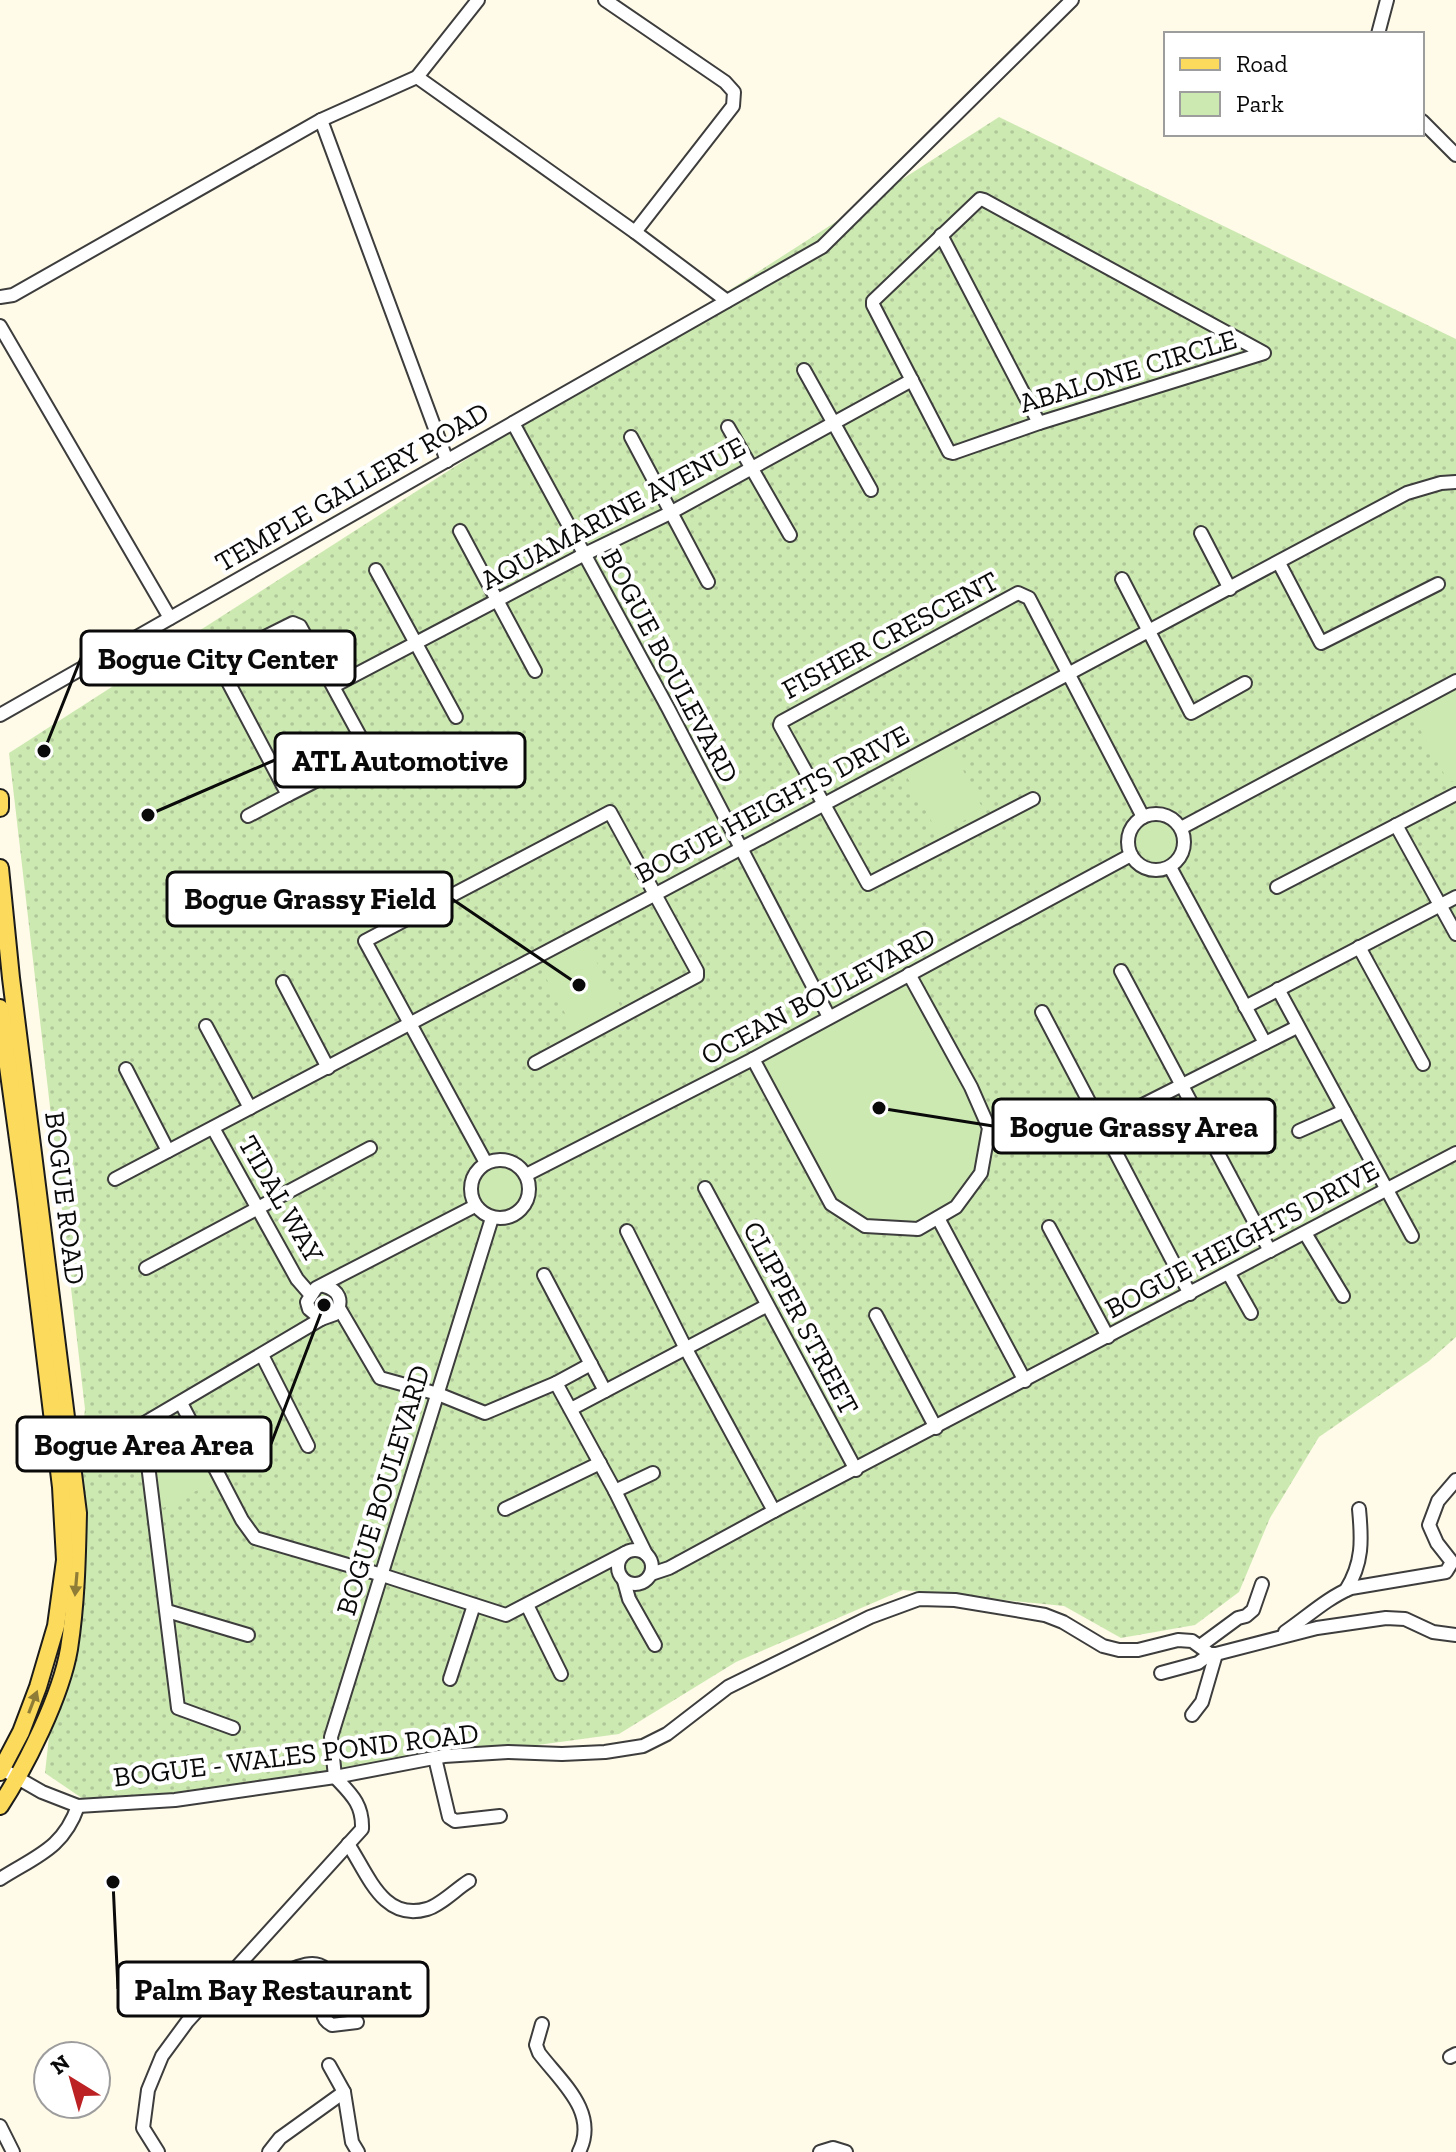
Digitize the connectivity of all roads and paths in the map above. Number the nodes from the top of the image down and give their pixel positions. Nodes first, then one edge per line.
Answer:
1 (478, 0) edge
2 (605, 0) edge
3 (1072, 0) edge
4 (1387, 0) edge
5 (1379, 32) edge
6 (417, 77) junction
7 (321, 120) junction
8 (1424, 123) edge
9 (1456, 155) edge
10 (635, 232) junction
11 (941, 235) junction
12 (0, 297) edge
13 (727, 301) junction
14 (0, 326) edge
15 (804, 370) dead end
16 (912, 380) junction
17 (833, 421) junction
18 (513, 423) junction
19 (1039, 423) junction
20 (728, 427) dead end
21 (631, 437) dead end
22 (447, 461) junction
23 (751, 469) junction
24 (1456, 482) edge
25 (871, 490) dead end
26 (670, 513) junction
27 (460, 531) dead end
28 (1201, 533) dead end
29 (790, 535) dead end
30 (583, 555) junction
31 (1279, 563) junction
32 (376, 570) dead end
33 (1122, 579) dead end
34 (708, 582) dead end
35 (1438, 584) dead end
36 (1230, 589) junction
37 (497, 600) junction
38 (170, 618) junction
39 (1148, 631) junction
40 (417, 644) junction
41 (535, 671) dead end
42 (1068, 673) junction
43 (1456, 681) edge
44 (1245, 683) dead end
45 (334, 686) junction
46 (0, 715) edge
47 (456, 717) dead end
48 (1456, 794) edge
49 (288, 795) junction
50 (0, 798) edge
51 (1033, 799) dead end
52 (824, 803) junction
53 (0, 808) edge
54 (248, 816) dead end
55 (1143, 817) junction
56 (1396, 825) junction
57 (1181, 828) junction
58 (740, 848) junction
59 (1131, 855) junction
60 (1170, 867) junction
61 (0, 868) edge
62 (1277, 887) dead end
63 (654, 895) junction
64 (1456, 897) edge
65 (1440, 905) junction
66 (1456, 934) edge
67 (1359, 947) junction
68 (1121, 971) dead end
69 (909, 974) junction
70 (283, 982) dead end
71 (1278, 989) junction
72 (1245, 1007) junction
73 (1, 1010) edge
74 (1042, 1012) dead end
75 (829, 1017) junction
76 (410, 1022) junction
77 (206, 1026) dead end
78 (1297, 1027) junction
79 (1265, 1043) junction
80 (753, 1059) junction
81 (535, 1063) dead end
82 (1423, 1064) dead end
83 (328, 1068) junction
84 (126, 1069) dead end
85 (1182, 1085) junction
86 (250, 1108) junction
87 (1344, 1111) junction
88 (1101, 1126) junction
89 (213, 1128) junction
90 (1299, 1131) dead end
91 (370, 1148) dead end
92 (168, 1151) junction
93 (1456, 1153) edge
94 (486, 1163) junction
95 (526, 1175) junction
96 (115, 1179) dead end
97 (705, 1188) dead end
98 (1387, 1189) junction
99 (475, 1206) junction
100 (258, 1209) junction
101 (492, 1218) junction
102 (938, 1218) junction
103 (1049, 1227) dead end
104 (627, 1231) dead end
105 (1305, 1233) junction
106 (1412, 1236) dead end
107 (1270, 1251) junction
108 (146, 1268) dead end
109 (1229, 1274) junction
110 (544, 1275) dead end
111 (324, 1286) junction
112 (310, 1294) junction
113 (1190, 1294) junction
114 (1343, 1296) dead end
115 (766, 1306) junction
116 (339, 1308) junction
117 (1251, 1313) dead end
118 (876, 1315) dead end
119 (321, 1319) junction
120 (1108, 1337) junction
121 (686, 1349) junction
122 (262, 1355) junction
123 (591, 1364) junction
124 (1025, 1381) junction
125 (556, 1383) junction
126 (605, 1391) junction
127 (438, 1394) junction
128 (181, 1403) junction
129 (571, 1409) junction
130 (936, 1428) junction
131 (308, 1446) dead end
132 (600, 1463) junction
133 (856, 1470) junction
134 (653, 1473) dead end
135 (1456, 1480) edge
136 (615, 1491) junction
137 (505, 1509) dead end
138 (1359, 1509) dead end
139 (774, 1511) junction
140 (639, 1537) junction
141 (628, 1552) junction
142 (648, 1556) junction
143 (600, 1565) junction
144 (669, 1568) junction
145 (651, 1574) junction
146 (382, 1575) junction
147 (626, 1579) junction
148 (1262, 1584) dead end
149 (1346, 1590) junction
150 (474, 1605) junction
151 (527, 1605) junction
152 (167, 1611) junction
153 (248, 1635) dead end
154 (1456, 1635) edge
155 (1276, 1638) junction
156 (655, 1645) dead end
157 (1209, 1652) junction
158 (1161, 1673) dead end
159 (561, 1674) dead end
160 (450, 1679) dead end
161 (1192, 1715) dead end
162 (233, 1728) dead end
163 (435, 1758) junction
164 (6, 1773) edge
165 (335, 1777) junction
166 (0, 1806) edge
167 (78, 1806) junction
168 (500, 1816) dead end
169 (348, 1844) junction
170 (0, 1879) edge
171 (469, 1881) dead end
172 (233, 1971) junction
173 (357, 2022) dead end
174 (542, 2024) dead end
175 (329, 2065) dead end
176 (344, 2092) junction
177 (0, 2126) edge
178 (13, 2152) edge
179 (158, 2152) edge
180 (269, 2152) edge
181 (358, 2152) edge
182 (579, 2152) edge
183 (820, 2152) edge
184 (846, 2152) edge

1 - 6 street
2 - 10 street
3 - 13 street, TEMPLE GALLERY ROAD
4 - 5 street
6 - 7 street
6 - 10 street
7 - 12 street
7 - 22 street
8 - 9 street
10 - 13 street
11 - 16 street, ABALONE CIRCLE
11 - 19 street
11 - 19 street, ABALONE CIRCLE
13 - 18 street, TEMPLE GALLERY ROAD
14 - 38 street
15 - 17 street
16 - 17 street, AQUAMARINE AVENUE
16 - 19 street, ABALONE CIRCLE
17 - 23 street, AQUAMARINE AVENUE
17 - 25 street
18 - 22 street, TEMPLE GALLERY ROAD
18 - 30 street, BOGUE BOULEVARD
20 - 23 street
21 - 26 street
22 - 38 street, TEMPLE GALLERY ROAD
23 - 26 street, AQUAMARINE AVENUE
23 - 29 street
24 - 31 street, BOGUE HEIGHTS DRIVE
26 - 30 street, AQUAMARINE AVENUE
26 - 34 street
27 - 37 street
28 - 36 street
30 - 37 street, AQUAMARINE AVENUE
30 - 58 street, BOGUE BOULEVARD
31 - 35 street
31 - 36 street, BOGUE HEIGHTS DRIVE
32 - 40 street
33 - 39 street
36 - 39 street, BOGUE HEIGHTS DRIVE
37 - 40 street, AQUAMARINE AVENUE
37 - 41 street
38 - 46 street, TEMPLE GALLERY ROAD
39 - 42 street, BOGUE HEIGHTS DRIVE
39 - 44 street
40 - 45 street, AQUAMARINE AVENUE
40 - 47 street
42 - 52 street, BOGUE HEIGHTS DRIVE
42 - 52 street, FISHER CRESCENT
42 - 55 street
43 - 57 street
45 - 49 street
45 - 49 street
48 - 56 street
49 - 54 street
50 - 53 main road
51 - 52 street
52 - 58 street, BOGUE HEIGHTS DRIVE
55 - 57 street
55 - 59 street
56 - 62 street
56 - 65 street
57 - 60 street
58 - 63 street, BOGUE HEIGHTS DRIVE
58 - 75 street, BOGUE BOULEVARD
59 - 60 street
59 - 69 street, OCEAN BOULEVARD
60 - 72 street
61 -> 164 main road, BOGUE ROAD
63 - 76 street, BOGUE HEIGHTS DRIVE
63 - 76 street
63 - 81 street
64 - 65 street
65 - 66 street
65 - 67 street
67 - 71 street
67 - 82 street
68 - 85 street
69 - 75 street, OCEAN BOULEVARD
69 - 102 street
70 - 83 street
71 - 72 street
71 - 78 street
72 - 79 street
164 -> 73 main road, BOGUE ROAD
74 - 88 street
75 - 80 street, OCEAN BOULEVARD
76 - 83 street, BOGUE HEIGHTS DRIVE
76 - 94 street
77 - 86 street
78 - 79 street
78 - 87 street
79 - 85 street
80 - 95 street, OCEAN BOULEVARD
80 - 102 street
83 - 86 street, BOGUE HEIGHTS DRIVE
84 - 92 street
85 - 88 street
85 - 107 street
86 - 89 street, BOGUE HEIGHTS DRIVE
87 - 90 street
87 - 98 street
88 - 113 street
89 - 92 street, BOGUE HEIGHTS DRIVE
89 - 100 street, TIDAL WAY
91 - 100 street
92 - 96 street, BOGUE HEIGHTS DRIVE
93 - 98 street, BOGUE HEIGHTS DRIVE
94 - 95 street
94 - 99 street
95 - 101 street
97 - 115 street, CLIPPER STREET
98 - 105 street, BOGUE HEIGHTS DRIVE
98 - 106 street
99 - 101 street
99 - 111 street
100 - 108 street
100 - 112 street, TIDAL WAY
101 - 127 street, BOGUE BOULEVARD
102 - 124 street
103 - 120 street
104 - 121 street
105 - 107 street, BOGUE HEIGHTS DRIVE
105 - 114 street
107 - 109 street, BOGUE HEIGHTS DRIVE
109 - 113 street, BOGUE HEIGHTS DRIVE
109 - 117 street
110 - 123 street
111 - 112 street
111 - 116 street
112 - 119 street
113 - 120 street, BOGUE HEIGHTS DRIVE
115 - 121 street
115 - 133 street, CLIPPER STREET
116 - 119 street
116 - 127 street
118 - 130 street
119 - 122 street
120 - 124 street, BOGUE HEIGHTS DRIVE
121 - 126 street
121 - 139 street
122 - 128 street
122 - 131 street
123 - 125 street
123 - 126 street
124 - 130 street, BOGUE HEIGHTS DRIVE
125 - 127 street
125 - 129 street
126 - 129 street
127 - 146 street, BOGUE BOULEVARD
128 - 146 street
128 - 152 street
129 - 132 street
130 - 133 street, BOGUE HEIGHTS DRIVE
132 - 136 street
132 - 137 street
133 - 139 street, BOGUE HEIGHTS DRIVE
134 - 136 street
135 - 149 street
136 - 140 street
138 - 149 street
139 - 144 street, BOGUE HEIGHTS DRIVE
140 - 141 street
140 - 142 street
141 - 142 street
141 - 143 street
141 - 147 street
142 - 144 street
142 - 145 street
143 - 147 street
143 - 151 street
144 - 145 street, BOGUE HEIGHTS DRIVE
145 - 147 street
146 - 150 street
146 - 165 street, BOGUE BOULEVARD
147 - 156 street
148 - 157 street
149 - 155 street
150 - 151 street
150 - 160 street
151 - 159 street
152 - 153 street
152 - 162 street
154 - 155 street, BOGUE - WALES POND ROAD
155 - 157 street, BOGUE - WALES POND ROAD
157 - 158 street
157 - 161 street
157 - 163 street, BOGUE - WALES POND ROAD
163 - 165 street, BOGUE - WALES POND ROAD
163 - 168 street
164 - 166 main road, BOGUE ROAD
164 - 167 street, BOGUE - WALES POND ROAD
165 - 167 street, BOGUE - WALES POND ROAD
165 - 169 street
167 - 170 street
169 - 171 street
169 - 172 street
172 - 173 street
172 - 179 street
174 - 182 street
175 - 176 street
176 - 180 street
176 - 181 street
177 - 178 street
183 - 184 street

